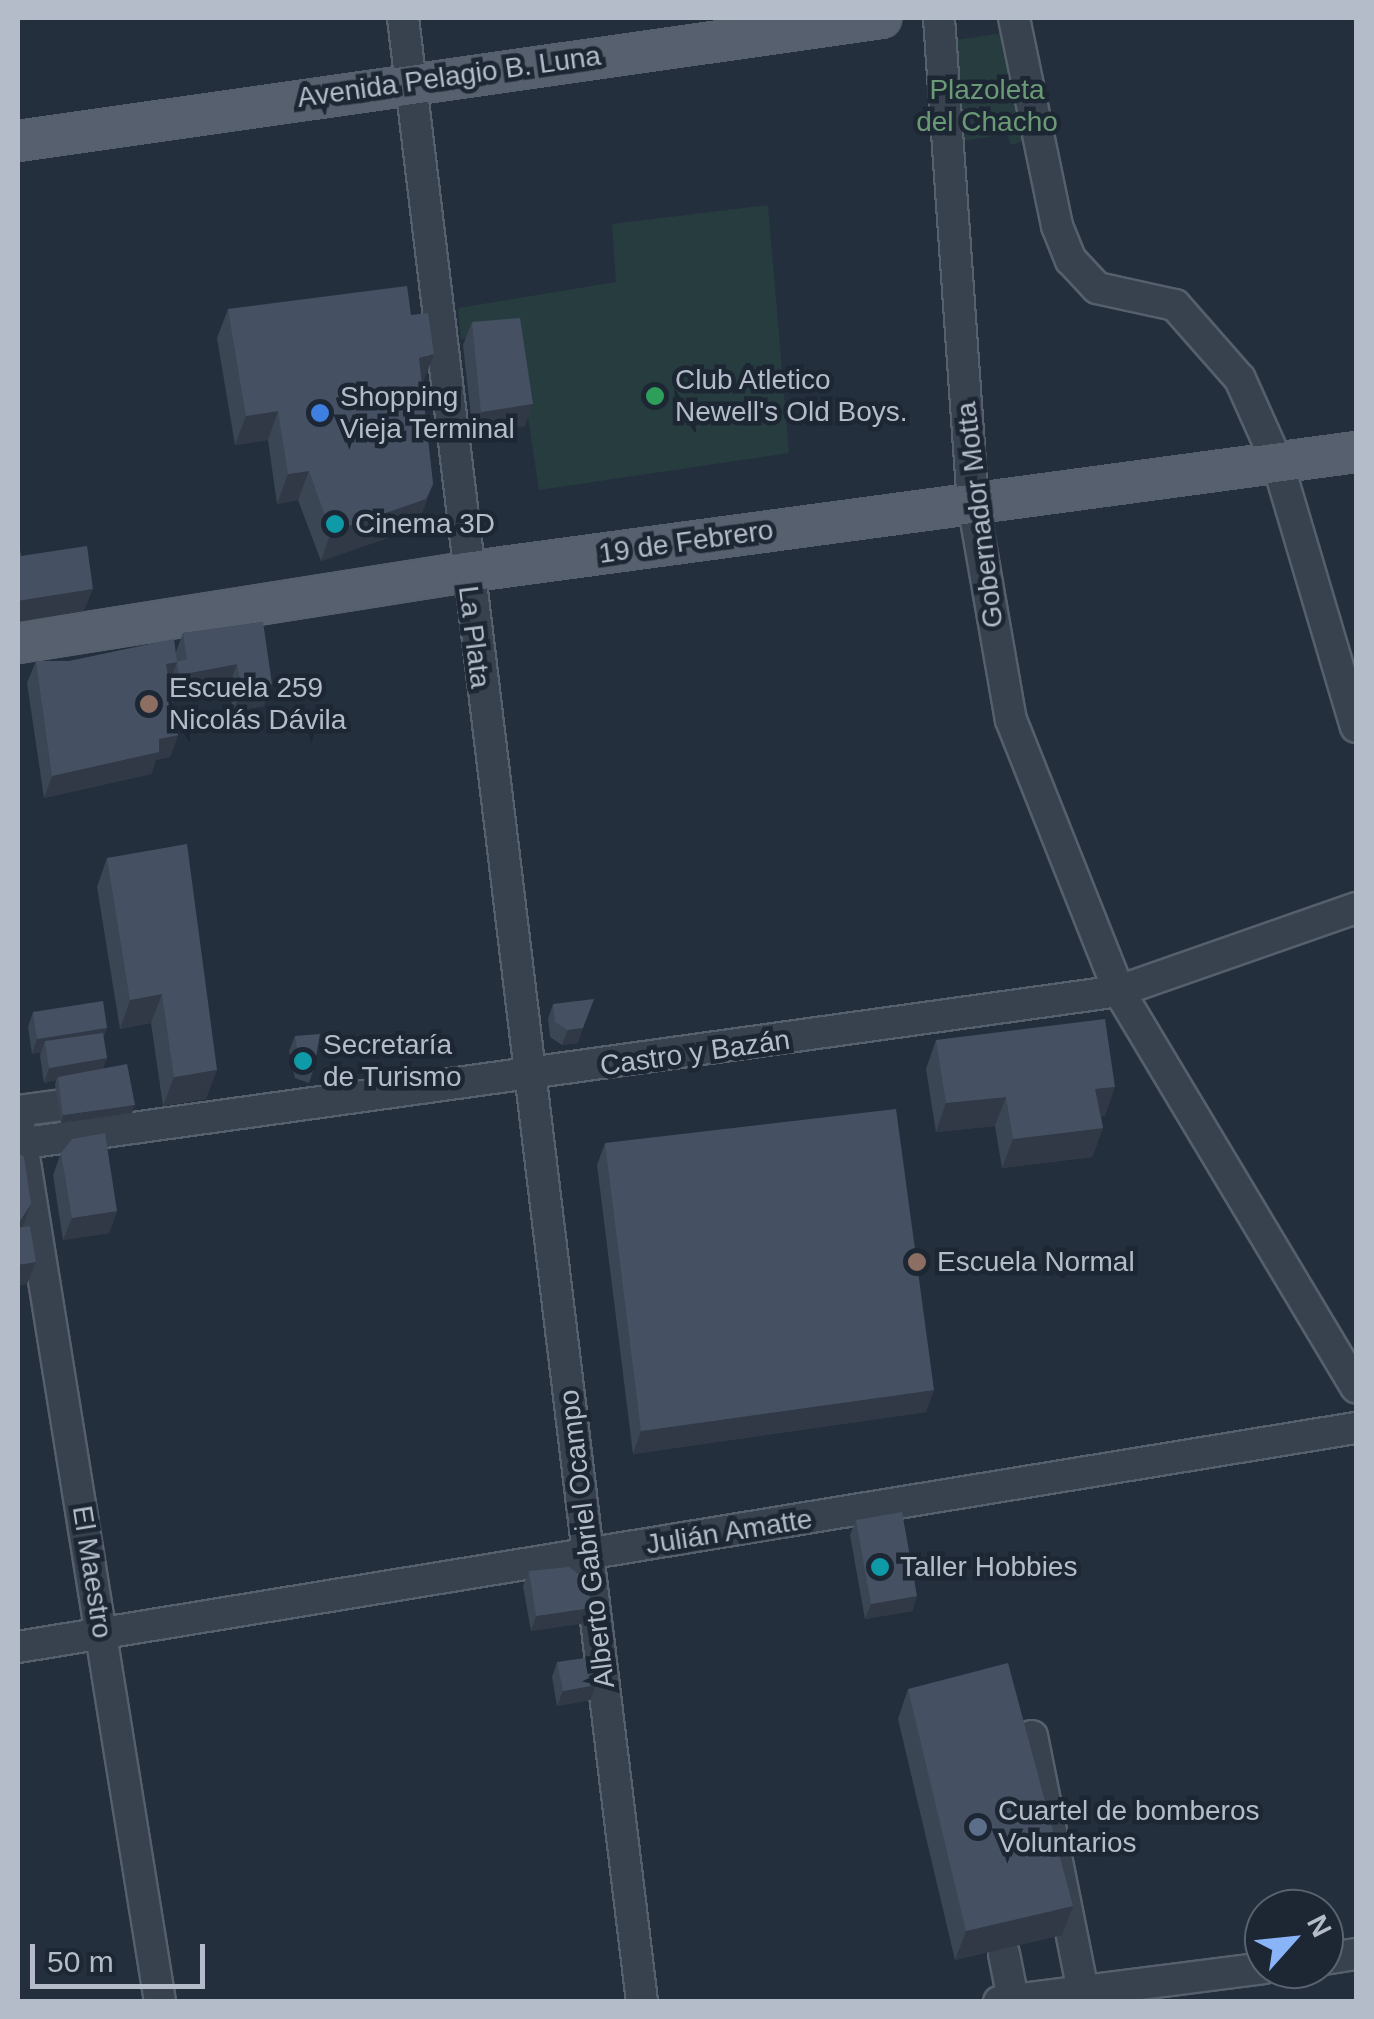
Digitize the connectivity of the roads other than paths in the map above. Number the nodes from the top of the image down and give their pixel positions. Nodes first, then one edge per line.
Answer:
1 (402, 18) edge
2 (882, 18) edge
3 (939, 18) edge
4 (1014, 18) edge
5 (410, 82) junction
6 (18, 141) edge
7 (1356, 452) edge
8 (1278, 464) junction
9 (973, 503) junction
10 (466, 572) junction
11 (18, 643) edge
12 (1356, 727) edge
13 (1356, 908) edge
14 (1118, 991) junction
15 (531, 1076) junction
16 (18, 1111) edge
17 (100, 1134) junction
18 (19, 1136) edge
19 (1356, 1387) edge
20 (1356, 1428) edge
21 (588, 1554) junction
22 (102, 1634) junction
23 (18, 1647) edge
24 (1032, 1736) edge
25 (1004, 1954) dead end
26 (1228, 1988) edge
27 (1083, 1991) junction
28 (1006, 2000) edge
29 (160, 2002) edge
30 (642, 2002) edge

1 - 5 street, La Plata
2 - 5 main road, Avenida Pelagio B. Luna
3 - 9 street, Gobernador Motta
4 - 8 street
5 - 6 main road, Avenida Pelagio B. Luna
5 - 10 street, La Plata
7 - 8 main road, 19 de Febrero
8 - 9 main road, 19 de Febrero
8 - 12 street
9 - 10 main road, 19 de Febrero
9 - 14 street, Gobernador Motta
10 - 11 main road, 19 de Febrero
10 - 15 street, La Plata
13 - 14 street, Castro y Bazán
14 - 15 street, Castro y Bazán
14 - 19 street, Gobernador Motta
15 - 17 street, Castro y Bazán
15 - 21 street, Alberto Gabriel Ocampo
16 - 17 street
17 - 18 street, Castro y Bazán
18 - 22 street, El Maestro
20 - 21 street, Julián Amatte
21 - 22 street, Julián Amatte
21 - 30 street, Alberto Gabriel Ocampo
22 - 23 street, Julián Amatte
22 - 29 street, El Maestro
24 - 27 street
25 - 28 street
26 - 27 street
27 - 28 street

